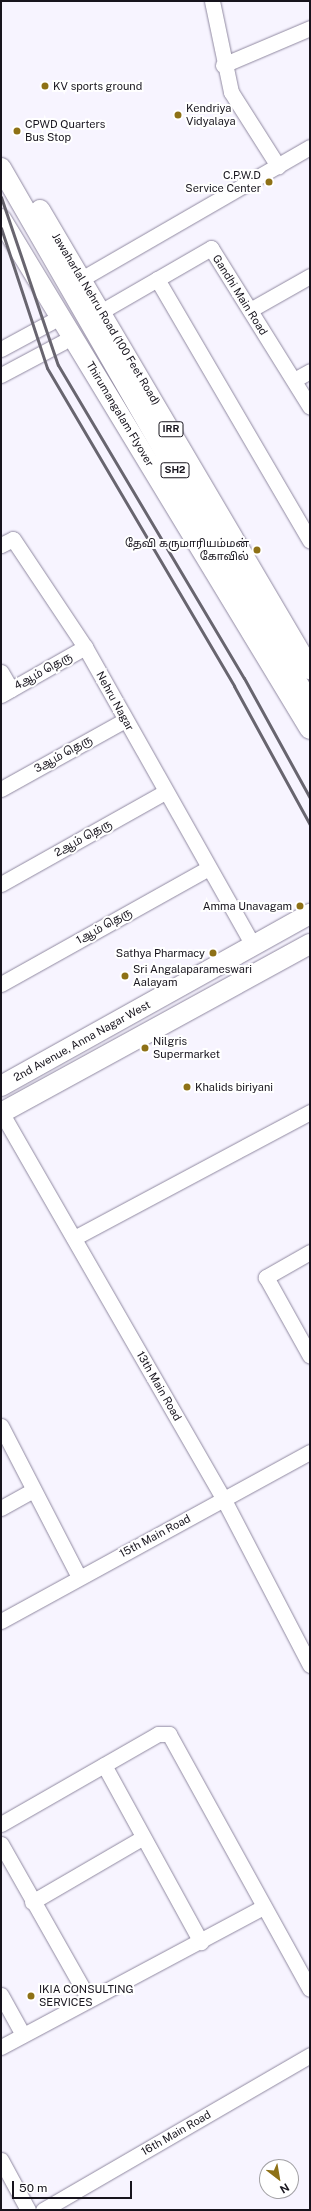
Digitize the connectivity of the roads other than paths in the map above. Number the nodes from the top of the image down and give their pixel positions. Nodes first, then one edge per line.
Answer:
1 (212, 1) edge
2 (310, 28) edge
3 (223, 65) junction
4 (310, 147) edge
5 (278, 166) junction
6 (1, 168) edge
7 (20, 202) junction
8 (2, 221) edge
9 (310, 276) edge
10 (83, 278) junction
11 (157, 279) junction
12 (250, 310) junction
13 (102, 311) junction
14 (51, 322) junction
15 (63, 342) joint
16 (1, 349) edge
17 (310, 371) edge
18 (1, 375) edge
19 (294, 380) junction
20 (310, 407) edge
21 (310, 541) edge
22 (7, 542) edge
23 (86, 647) junction
24 (310, 669) edge
25 (1, 672) edge
26 (6, 692) edge
27 (306, 705) edge
28 (125, 720) junction
29 (306, 735) edge
30 (1, 789) edge
31 (166, 792) junction
32 (207, 869) junction
33 (1, 884) edge
34 (310, 914) edge
35 (310, 944) edge
36 (253, 946) junction
37 (1, 984) edge
38 (1, 1086) edge
39 (1, 1112) edge
40 (310, 1112) edge
41 (74, 1238) junction
42 (310, 1252) edge
43 (310, 1356) edge
44 (1, 1426) edge
45 (310, 1452) edge
46 (33, 1490) junction
47 (224, 1500) junction
48 (1, 1508) edge
49 (79, 1576) junction
50 (1, 1621) edge
51 (310, 1665) edge
52 (104, 1765) junction
53 (1, 1824) edge
54 (142, 1838) junction
55 (1, 1844) edge
56 (32, 1902) junction
57 (263, 1907) junction
58 (201, 1942) junction
59 (310, 1989) edge
60 (1, 1994) edge
61 (88, 1998) junction
62 (22, 2033) junction
63 (1, 2046) edge
64 (310, 2055) edge
65 (1, 2160) edge
66 (28, 2210) edge
67 (43, 2210) edge

1 - 3 street
2 - 3 street
3 - 5 street
4 - 5 street
5 - 10 street
6 - 7 main road, SH2
7 - 10 main road, Jawaharlal Nehru Road (100 Feet Road) / IRR
7 - 27 main road, Thirumangalam Flyover / SH2
8 - 14 main road
8 - 27 main road, Thirumangalam Flyover / SH2
9 - 12 street
10 - 13 main road, Jawaharlal Nehru Road (100 Feet Road) / IRR
11 - 12 street, Gandhi Main Road
11 - 13 street, Gandhi Main Road
11 - 21 street
12 - 19 street, Gandhi Main Road
13 - 24 main road, Jawaharlal Nehru Road (100 Feet Road) / IRR
14 - 15 main road
14 - 16 street
15 - 18 street
17 - 19 street
19 - 20 street, Gandhi Main Road
22 - 23 street, Nehru Nagar
23 - 26 street, 4ஆம் தெரு
23 - 28 street, Nehru Nagar
25 - 26 street
27 - 29 main road, Thirumangalam Flyover / SH2
28 - 30 street, 3ஆம் தெரு
28 - 31 street, Nehru Nagar
31 - 32 street, Nehru Nagar
31 - 33 street, 2ஆம் தெரு
32 - 36 street, Nehru Nagar
32 - 37 street, 1ஆம் தெரு
34 - 36 main road, 2nd Avenue, Anna Nagar West
35 - 39 main road
36 - 38 main road, 2nd Avenue, Anna Nagar West
39 - 41 street, 13th Main Road
40 - 41 street
41 - 47 street, 13th Main Road
42 - 43 street
44 - 46 street
45 - 47 street, 15th Main Road
46 - 48 street
46 - 49 street
47 - 49 street, 15th Main Road
47 - 51 street, 13th Main Road
49 - 50 street, 15th Main Road
52 - 53 street
52 - 54 street
52 - 57 street
54 - 56 street
54 - 58 street
55 - 56 street
56 - 61 street
57 - 58 street
57 - 59 street
58 - 61 street
60 - 62 street
61 - 62 street
62 - 63 street
64 - 67 street, 16th Main Road
65 - 66 street

